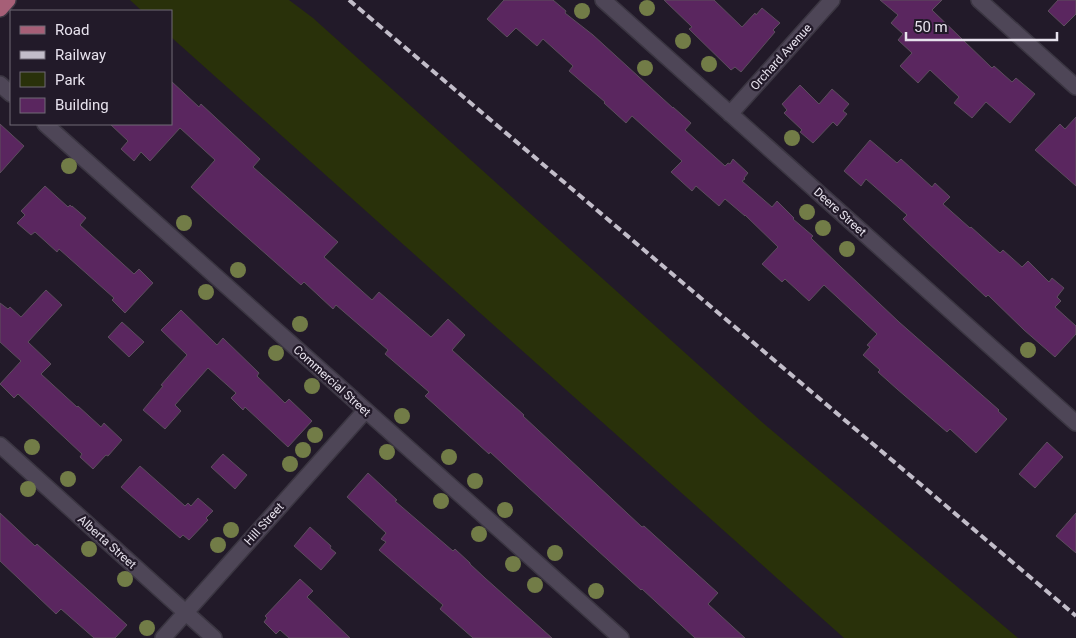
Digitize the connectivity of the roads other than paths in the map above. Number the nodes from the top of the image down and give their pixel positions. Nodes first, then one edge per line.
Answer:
1 (8, 0) edge
2 (603, 0) edge
3 (832, 0) edge
4 (979, 0) edge
5 (0, 9) edge
6 (0, 84) edge
7 (1076, 87) edge
8 (10, 93) edge
9 (730, 114) junction
10 (46, 125) edge
11 (365, 411) junction
12 (1076, 423) edge
13 (0, 445) edge
14 (186, 613) junction
15 (164, 638) edge
16 (214, 638) edge
17 (621, 638) edge

1 - 5 main road
2 - 9 street, Deere Street
3 - 9 street, Orchard Avenue
4 - 7 street
6 - 8 street
9 - 12 street, Deere Street
10 - 11 street, Commercial Street
11 - 14 street, Hill Street
11 - 17 street, Commercial Street
13 - 14 street, Alberta Street
14 - 15 street, Hill Street
14 - 16 street, Alberta Street

